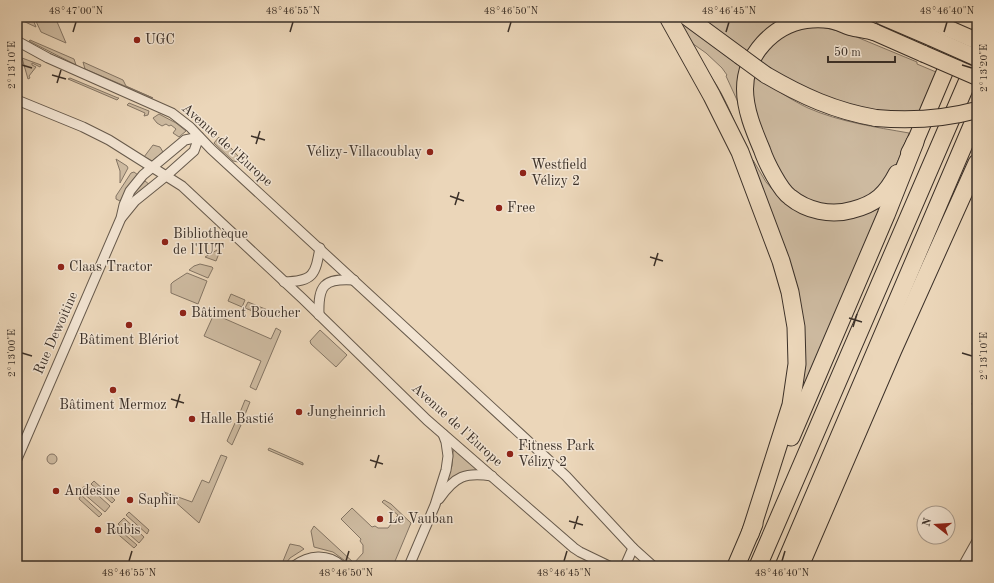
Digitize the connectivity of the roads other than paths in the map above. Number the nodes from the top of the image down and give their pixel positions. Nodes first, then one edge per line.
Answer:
1 (668, 17) edge
2 (687, 17) edge
3 (842, 17) edge
4 (884, 17) edge
5 (921, 17) edge
6 (968, 17) edge
7 (932, 26) edge
8 (874, 32) junction
9 (17, 41) edge
10 (977, 41) edge
11 (977, 58) edge
12 (977, 77) edge
13 (17, 100) edge
14 (977, 110) edge
15 (977, 114) edge
16 (199, 137) junction
17 (915, 142) junction
18 (977, 163) edge
19 (152, 168) junction
20 (166, 176) junction
21 (121, 218) junction
22 (320, 248) junction
23 (354, 280) junction
24 (284, 282) junction
25 (319, 315) junction
26 (442, 433) junction
27 (17, 459) edge
28 (492, 476) junction
29 (435, 505) junction
30 (750, 534) junction
31 (977, 541) edge
32 (635, 549) junction
33 (294, 566) edge
34 (342, 566) edge
35 (409, 566) edge
36 (609, 566) edge
37 (625, 566) edge
38 (629, 566) edge
39 (653, 566) edge
40 (736, 566) edge
41 (758, 566) edge
42 (784, 566) edge
43 (800, 566) edge
44 (962, 566) edge

1 - 30 highway
2 - 14 highway, bridge
3 - 8 highway
4 - 7 highway
5 - 7 highway
6 - 17 highway
7 - 10 highway, bridge
7 - 11 highway, bridge
8 - 12 highway, bridge
8 - 17 highway
9 - 16 street, Avenue de l'Europe
11 - 41 highway
13 - 19 street, Avenue de l'Europe
15 - 42 highway
16 - 19 street, Rue Dewoitine
16 - 20 street, Rue Dewoitine
16 - 22 street, Avenue de l'Europe
17 - 30 highway
18 - 43 highway
19 - 20 street, Avenue de l'Europe
19 - 21 street, Rue Dewoitine
20 - 21 street, Rue Dewoitine
20 - 24 street, Avenue de l'Europe
21 - 27 street, Rue Dewoitine
22 - 23 street, Avenue de l'Europe
22 - 24 street
23 - 25 street
23 - 32 street, Avenue de l'Europe
24 - 25 street, Avenue de l'Europe
25 - 26 street, Avenue de l'Europe
26 - 28 street, Avenue de l'Europe
26 - 29 street
28 - 29 street
28 - 36 street, Avenue de l'Europe
29 - 35 street
30 - 40 highway
31 - 44 street
32 - 37 street
32 - 38 street
32 - 39 street, Avenue de l'Europe
33 - 34 street

